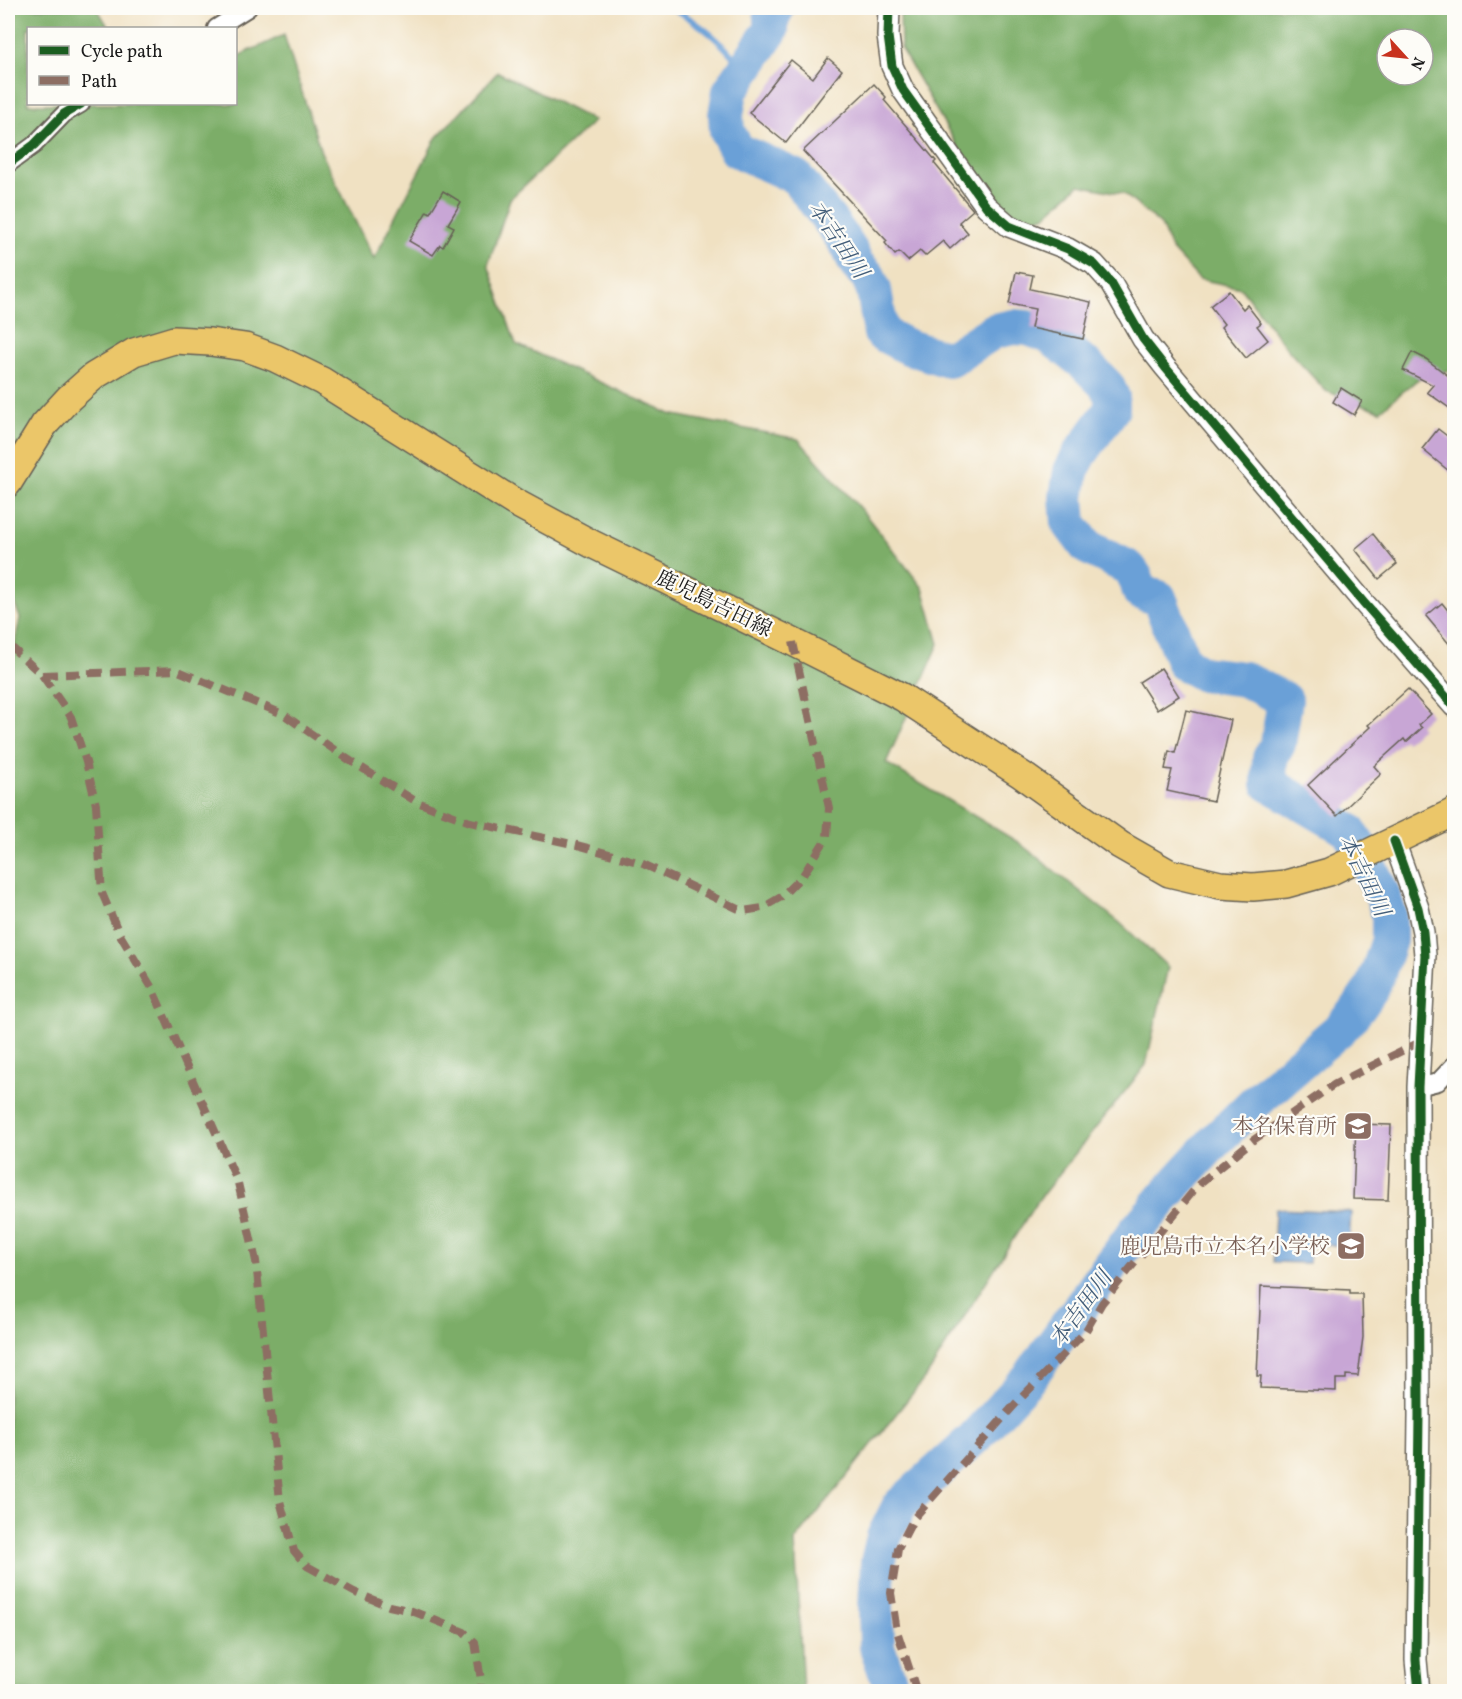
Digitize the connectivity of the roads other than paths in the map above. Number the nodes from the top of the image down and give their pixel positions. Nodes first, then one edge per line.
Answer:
1 (248, 8) edge
2 (889, 8) edge
3 (218, 27) edge
4 (79, 105) edge
5 (8, 164) edge
6 (8, 483) edge
7 (1455, 706) edge
8 (1455, 812) edge
9 (1383, 847) junction
10 (1455, 1065) edge
11 (1418, 1087) junction
12 (1419, 1692) edge

1 - 3 street
2 - 7 street
4 - 5 street
6 - 9 main road, 鹿児島吉田線
8 - 9 main road, 鹿児島吉田線
9 - 11 street
10 - 11 street
11 - 12 street

